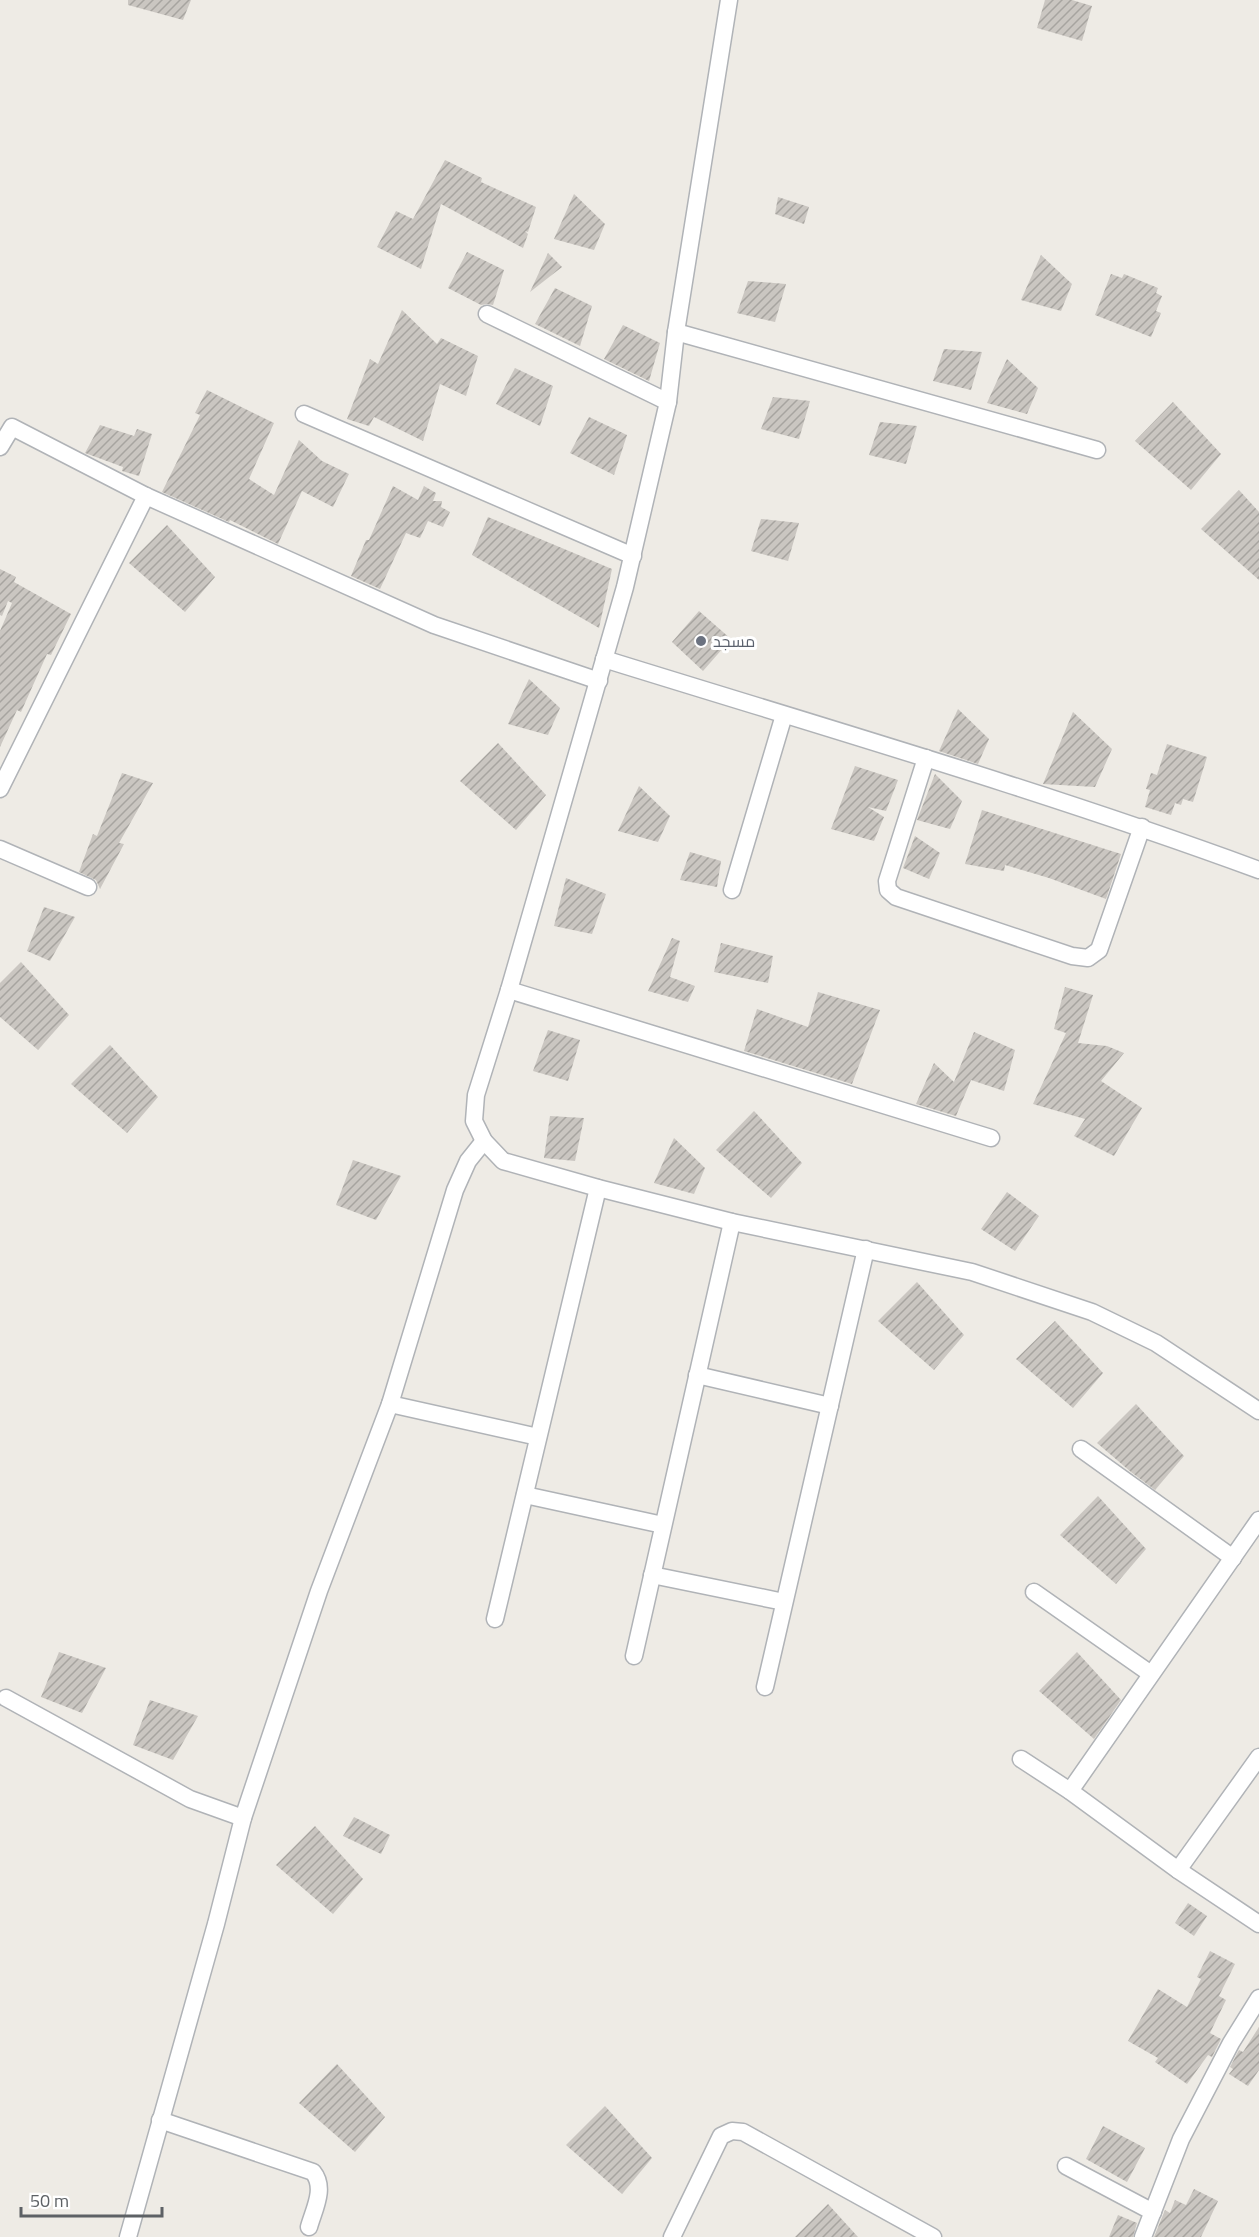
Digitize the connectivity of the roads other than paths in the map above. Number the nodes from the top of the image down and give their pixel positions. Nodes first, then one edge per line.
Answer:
1 (729, 0) edge
2 (487, 314) dead end
3 (676, 332) junction
4 (668, 402) junction
5 (304, 414) dead end
6 (6, 424) edge
7 (0, 447) edge
8 (1097, 450) dead end
9 (146, 496) junction
10 (633, 556) junction
11 (604, 659) junction
12 (599, 681) junction
13 (784, 715) junction
14 (926, 758) junction
15 (0, 789) edge
16 (1142, 827) junction
17 (0, 849) edge
18 (1259, 870) edge
19 (88, 887) dead end
20 (732, 890) dead end
21 (509, 990) junction
22 (991, 1138) dead end
23 (484, 1141) junction
24 (598, 1188) junction
25 (732, 1222) junction
26 (866, 1249) junction
27 (697, 1375) junction
28 (390, 1404) junction
29 (830, 1406) junction
30 (1259, 1411) edge
31 (538, 1437) junction
32 (1080, 1449) dead end
33 (525, 1495) junction
34 (1259, 1520) edge
35 (663, 1524) junction
36 (1233, 1558) junction
37 (652, 1575) junction
38 (1034, 1592) dead end
39 (784, 1602) junction
40 (495, 1619) dead end
41 (634, 1656) dead end
42 (1151, 1674) junction
43 (765, 1687) dead end
44 (6, 1698) dead end
45 (1259, 1757) edge
46 (1021, 1759) dead end
47 (1070, 1791) junction
48 (243, 1818) junction
49 (1178, 1870) junction
50 (1259, 1924) edge
51 (1259, 1998) edge
52 (160, 2120) junction
53 (1066, 2166) dead end
54 (1153, 2212) junction
55 (309, 2227) dead end
56 (128, 2237) edge
57 (672, 2237) edge
58 (933, 2237) edge
59 (1143, 2237) edge

1 - 3 street
2 - 4 street
3 - 4 street
3 - 8 street
4 - 10 street
5 - 10 street
6 - 7 street
6 - 9 street
9 - 12 street
9 - 15 street
10 - 11 street
11 - 12 street
11 - 13 street
12 - 21 street
13 - 14 street
13 - 20 street
14 - 16 street
14 - 16 street
16 - 18 street
17 - 19 street
21 - 22 street
21 - 23 street
23 - 24 street
23 - 28 street
24 - 25 street
24 - 31 street
25 - 26 street
25 - 27 street
26 - 29 street
26 - 30 street
27 - 29 street
27 - 35 street
28 - 31 street
28 - 48 street
29 - 39 street
31 - 33 street
32 - 36 street
33 - 35 street
33 - 40 street
34 - 36 street
35 - 37 street
36 - 42 street
37 - 39 street
37 - 41 street
38 - 42 street
39 - 43 street
42 - 47 street
44 - 48 street
45 - 49 street
46 - 47 street
47 - 49 street
48 - 52 street
49 - 50 street
51 - 54 street
52 - 55 street
52 - 56 street
53 - 54 street
54 - 59 street
57 - 58 street

